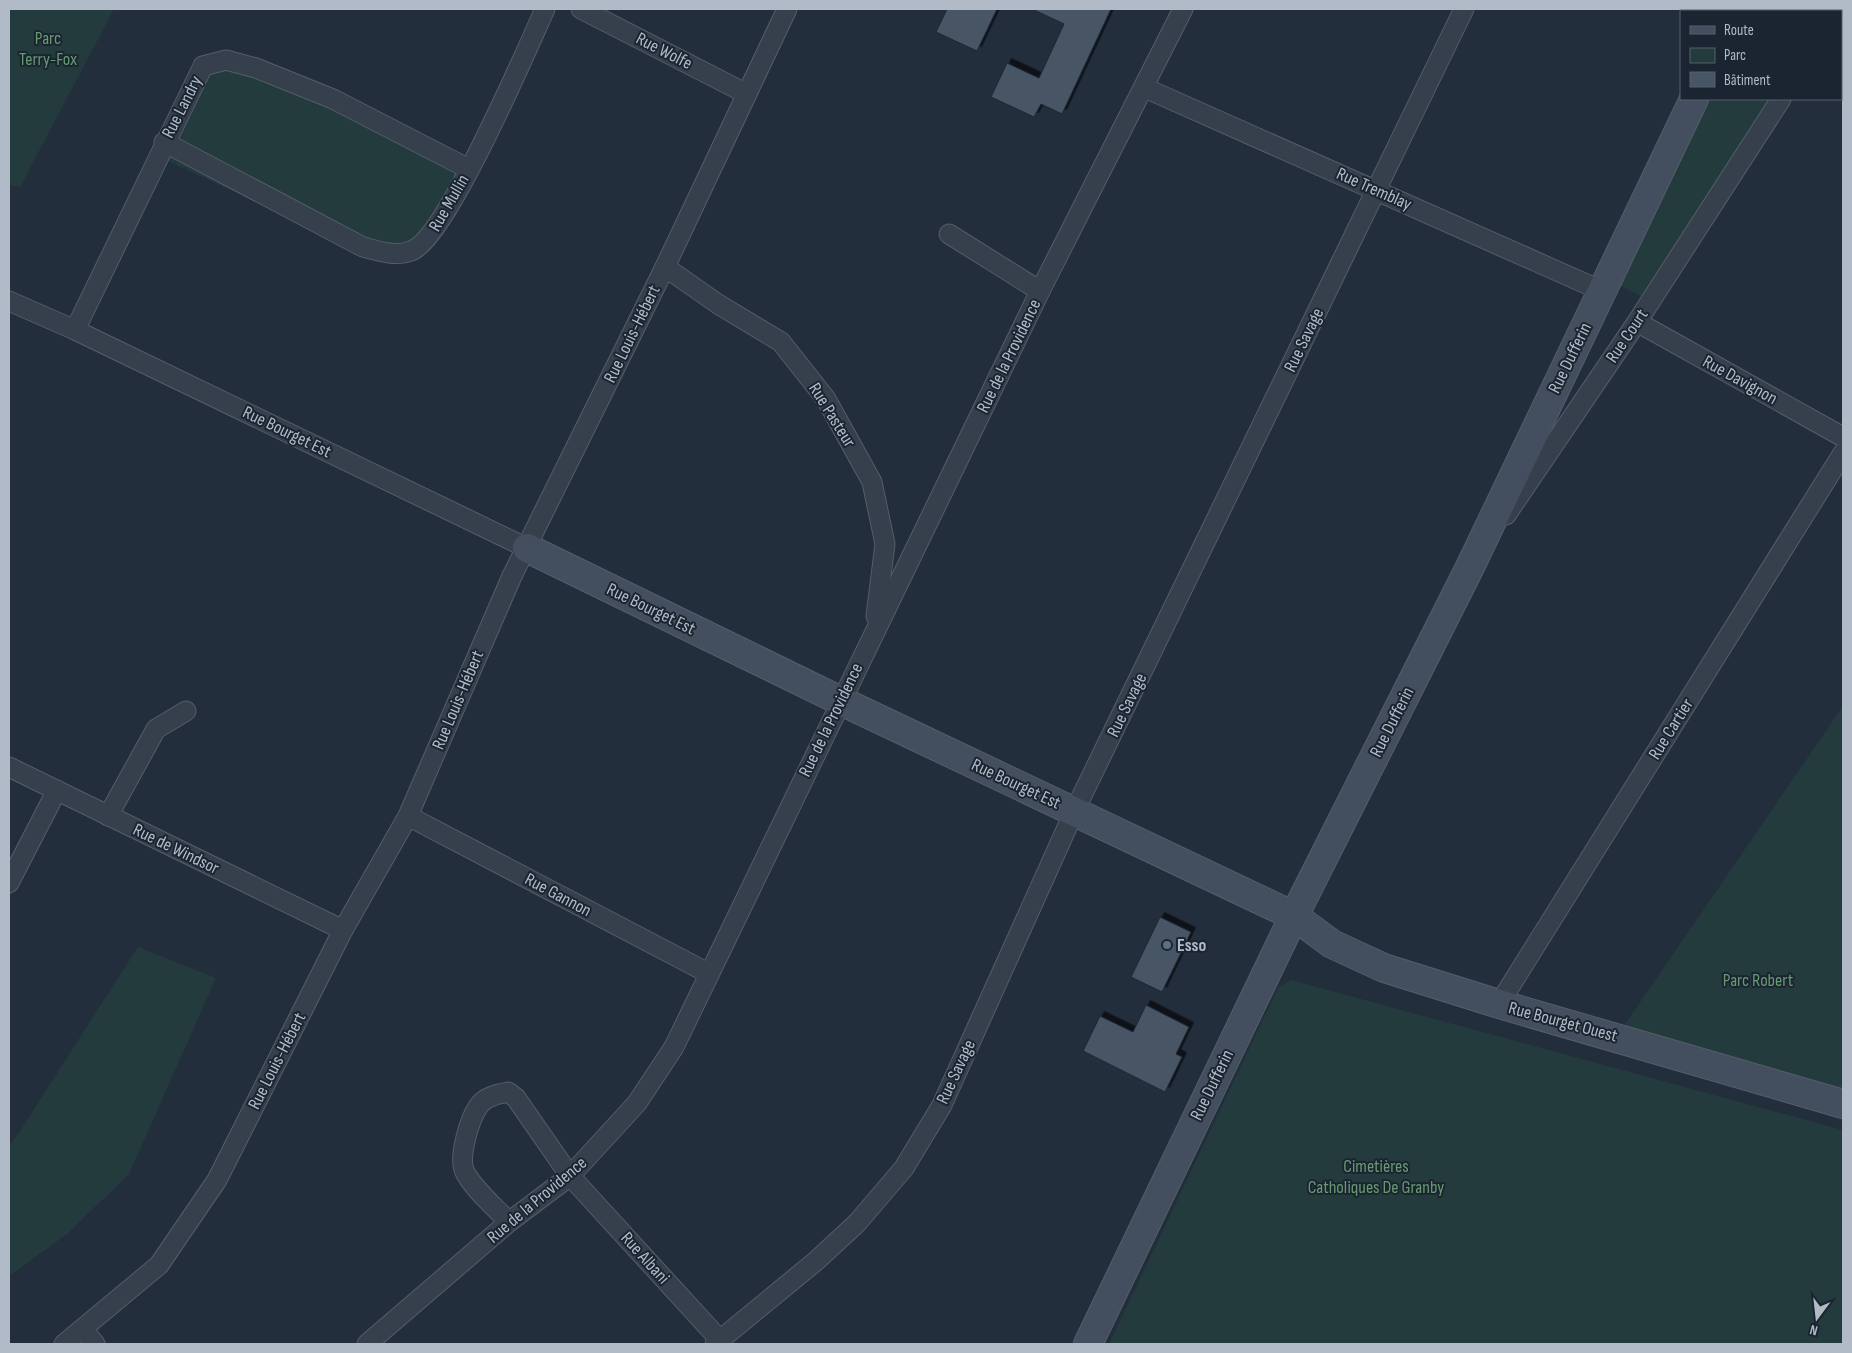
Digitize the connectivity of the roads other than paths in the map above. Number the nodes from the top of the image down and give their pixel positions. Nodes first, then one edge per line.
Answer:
1 (545, 9) edge
2 (581, 9) edge
3 (786, 9) edge
4 (1183, 9) edge
5 (1464, 9) edge
6 (1145, 88) junction
7 (747, 94) junction
8 (1694, 100) edge
9 (1780, 100) edge
10 (164, 142) junction
11 (469, 169) junction
12 (1376, 190) junction
13 (949, 234) dead end
14 (665, 267) junction
15 (1040, 291) junction
16 (1602, 291) junction
17 (9, 301) edge
18 (1637, 322) junction
19 (75, 330) junction
20 (1843, 437) edge
21 (1843, 454) edge
22 (527, 548) junction
23 (1469, 569) junction
24 (874, 630) junction
25 (841, 701) junction
26 (186, 711) dead end
27 (9, 767) edge
28 (56, 790) junction
29 (1074, 812) junction
30 (108, 816) junction
31 (408, 816) junction
32 (9, 883) edge
33 (1294, 916) junction
34 (343, 930) junction
35 (708, 973) junction
36 (1500, 1004) junction
37 (1843, 1104) edge
38 (570, 1176) junction
39 (509, 1222) junction
40 (83, 1329) junction
41 (718, 1342) edge
42 (64, 1344) edge
43 (95, 1344) edge
44 (367, 1344) edge
45 (1088, 1344) edge

1 - 11 street, Rue Mullin
2 - 7 street, Rue Wolfe
3 - 7 street, Rue Louis-Hébert
4 - 6 street, Rue de la Providence
5 - 12 street, Rue Savage
6 - 12 street, Rue Tremblay
6 - 15 street, Rue de la Providence
7 - 14 street, Rue Louis-Hébert
8 - 16 street, Rue Dufferin
9 - 18 street, Rue Court
10 - 11 street, Rue Landry
10 - 11 street, Rue Mullin
10 - 19 street, Rue Landry
12 - 16 street, Rue Tremblay
12 - 29 street, Rue Savage
13 - 15 street
14 - 22 street, Rue Louis-Hébert
14 - 24 street, Rue Pasteur
15 - 24 street, Rue de la Providence
16 - 23 street, Rue Dufferin
17 - 19 street, Rue Bourget Est
18 - 20 street, Rue Davignon
18 - 23 street, Rue Court
19 - 22 street, Rue Bourget Est
21 - 36 street, Rue Cartier
22 - 25 street, Rue Bourget Est
22 - 31 street, Rue Louis-Hébert
23 - 33 street, Rue Dufferin
24 - 25 street, Rue de la Providence
25 - 29 street, Rue Bourget Est
25 - 35 street, Rue de la Providence
26 - 30 street
27 - 28 street, Rue de Windsor
28 - 30 street, Rue de Windsor
28 - 32 street
29 - 33 street, Rue Bourget Est
29 - 41 street, Rue Savage
30 - 34 street, Rue de Windsor
31 - 34 street, Rue Louis-Hébert
31 - 35 street, Rue Gannon
33 - 36 street, Rue Bourget Ouest
33 - 45 street, Rue Dufferin
34 - 40 street, Rue Louis-Hébert
35 - 38 street, Rue de la Providence
36 - 37 street, Rue Bourget Ouest
38 - 39 street, Rue de la Providence
38 - 39 street, Rue Albani
38 - 41 street, Rue Albani
39 - 44 street, Rue de la Providence
40 - 42 street, Rue Louis-Hébert
40 - 43 street

